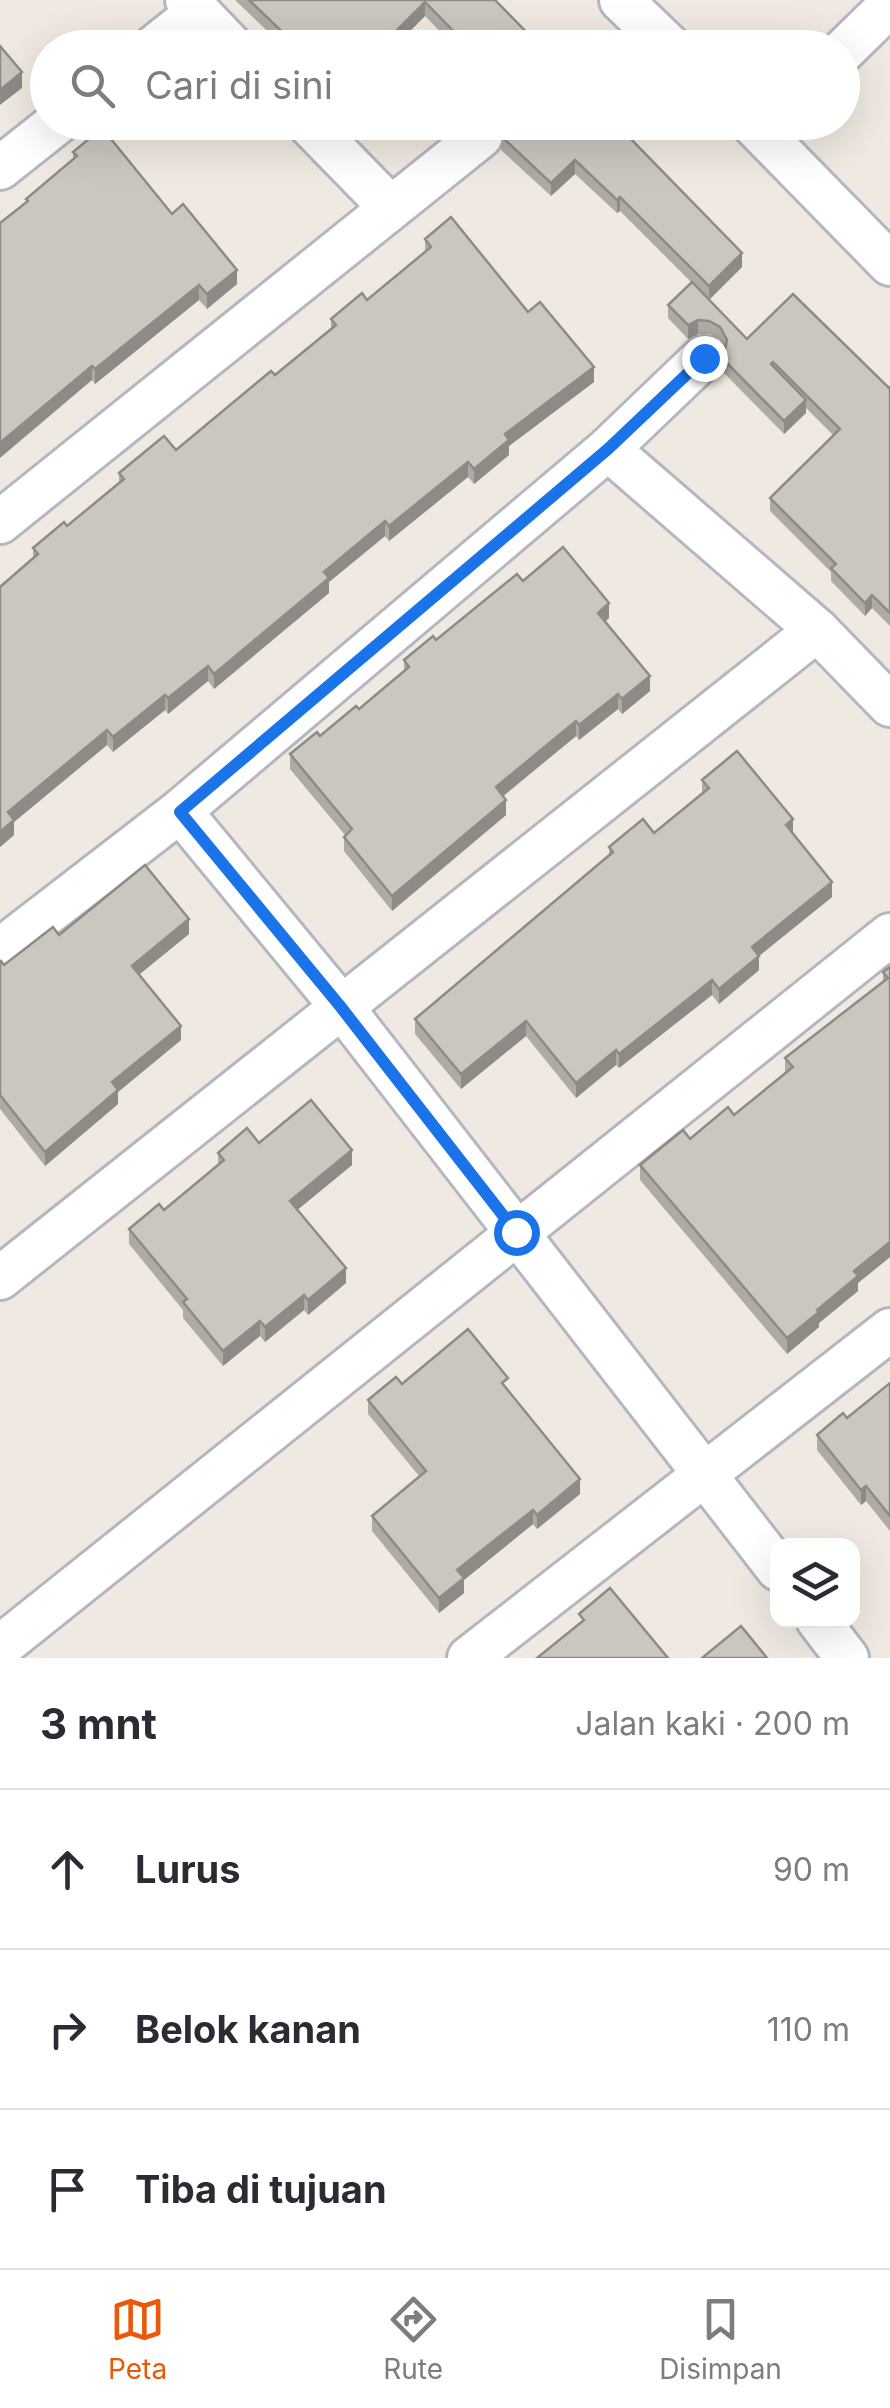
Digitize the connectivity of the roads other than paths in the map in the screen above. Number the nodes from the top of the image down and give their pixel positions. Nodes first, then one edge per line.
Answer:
1 (621, 0) edge
2 (890, 5) edge
3 (193, 6) edge
4 (170, 30) edge
5 (216, 30) edge
6 (652, 30) edge
7 (860, 34) edge
8 (35, 140) edge
9 (325, 140) edge
10 (476, 140) edge
11 (773, 140) edge
12 (0, 168) edge
13 (391, 208) junction
14 (890, 264) edge
15 (704, 358) dead end
16 (608, 449) junction
17 (0, 522) edge
18 (817, 630) junction
19 (890, 704) edge
20 (180, 812) junction
21 (890, 935) edge
22 (0, 950) edge
23 (340, 1006) junction
24 (516, 1232) junction
25 (0, 1278) edge
26 (890, 1330) edge
27 (704, 1474) junction
28 (770, 1559) edge
29 (824, 1628) edge
30 (0, 1647) edge
31 (469, 1658) edge
32 (847, 1658) edge

1 - 6 street
2 - 7 street
3 - 4 street
3 - 5 street
8 - 12 street
9 - 13 street
10 - 13 street
11 - 14 street
13 - 17 street
15 - 16 street
16 - 18 street
16 - 20 street
18 - 19 street
18 - 23 street
20 - 22 street
20 - 23 street
21 - 24 street
23 - 24 street
23 - 25 street
24 - 27 street
24 - 30 street
26 - 27 street
27 - 28 street
27 - 31 street
29 - 32 street

